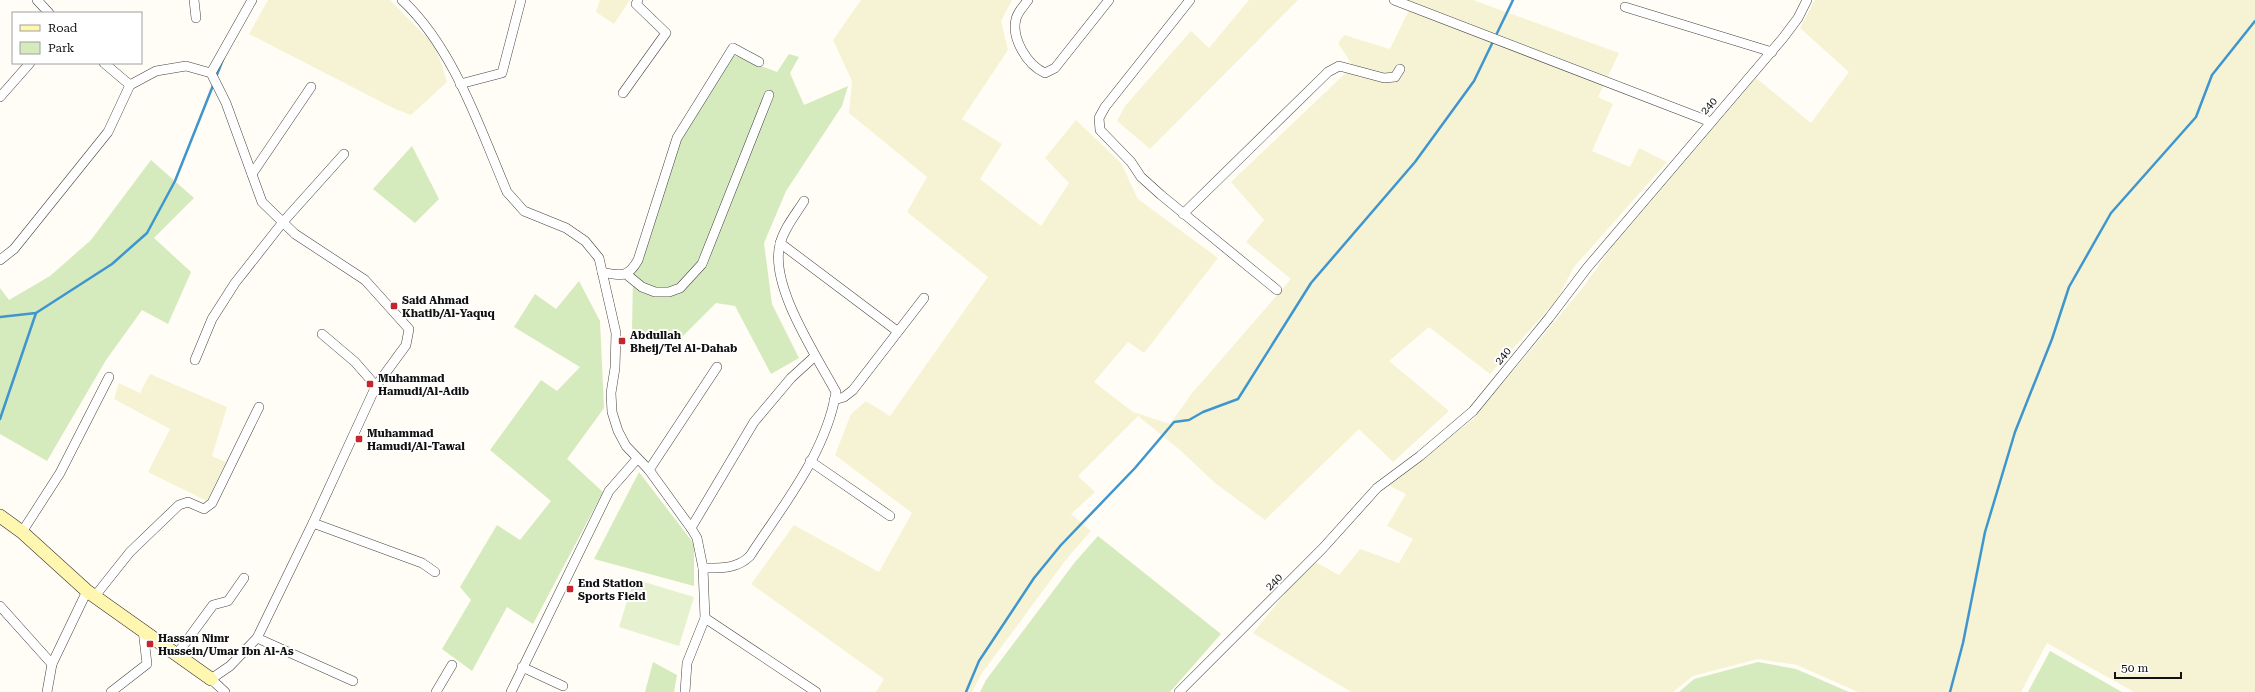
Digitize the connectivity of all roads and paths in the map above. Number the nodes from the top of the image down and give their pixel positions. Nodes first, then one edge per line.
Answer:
1 (37, 0) edge
2 (194, 0) edge
3 (252, 0) edge
4 (402, 0) edge
5 (521, 0) edge
6 (638, 0) edge
7 (1028, 0) edge
8 (1109, 0) edge
9 (1190, 0) edge
10 (1394, 0) edge
11 (1807, 0) edge
12 (1625, 7) dead end
13 (48, 12) edge
14 (196, 18) dead end
15 (1772, 52) junction
16 (759, 62) dead end
17 (29, 64) edge
18 (105, 64) edge
19 (1400, 69) dead end
20 (211, 72) junction
21 (460, 84) junction
22 (130, 85) junction
23 (311, 87) dead end
24 (623, 93) dead end
25 (769, 95) dead end
26 (0, 97) edge
27 (1712, 122) junction
28 (344, 154) dead end
29 (252, 174) junction
30 (804, 202) dead end
31 (1183, 214) junction
32 (283, 222) junction
33 (780, 243) junction
34 (0, 260) edge
35 (602, 272) junction
36 (626, 274) junction
37 (1277, 290) dead end
38 (924, 298) dead end
39 (897, 332) junction
40 (322, 334) dead end
41 (814, 357) junction
42 (195, 360) dead end
43 (717, 367) dead end
44 (109, 377) dead end
45 (376, 386) junction
46 (834, 400) junction
47 (259, 407) dead end
48 (637, 459) junction
49 (810, 461) junction
50 (648, 470) junction
51 (0, 516) edge
52 (890, 516) dead end
53 (313, 523) junction
54 (692, 528) junction
55 (22, 532) junction
56 (703, 568) junction
57 (435, 572) dead end
58 (244, 578) dead end
59 (91, 594) junction
60 (0, 606) edge
61 (705, 618) junction
62 (143, 630) junction
63 (257, 638) junction
64 (177, 654) junction
65 (52, 664) junction
66 (452, 666) dead end
67 (522, 666) junction
68 (211, 679) junction
69 (354, 681) dead end
70 (563, 686) dead end
71 (47, 692) edge
72 (111, 692) edge
73 (225, 692) edge
74 (436, 692) edge
75 (511, 692) edge
76 (685, 692) edge
77 (816, 692) edge
78 (1179, 692) edge

1 - 13 street
2 - 14 street
3 - 20 street
4 - 21 street
5 - 21 street
6 - 24 street
7 - 8 street
9 - 31 street
10 - 27 street
11 - 15 street, 240
12 - 15 street
15 - 27 street, 240
16 - 36 street
17 - 26 street
18 - 22 street
19 - 31 street
20 - 22 street
20 - 29 street
21 - 35 street
22 - 34 street
23 - 29 street
25 - 36 street
27 - 78 street, 240
28 - 32 street
29 - 32 street
30 - 33 street
31 - 37 street
32 - 42 street
32 - 45 street
33 - 39 street
33 - 41 street
35 - 36 street
35 - 48 street
38 - 39 street
39 - 46 street
40 - 45 street
41 - 46 street
41 - 54 street
43 - 50 street
44 - 55 street
45 - 53 street
46 - 49 street
47 - 59 street
48 - 50 street
48 - 67 street
49 - 52 street
49 - 56 street
50 - 54 street
51 - 55 street
53 - 57 street
53 - 63 street
54 - 56 street
55 - 59 street
56 - 61 street
58 - 64 street
59 - 62 street
59 - 65 street
60 - 65 street
61 - 76 street
61 - 77 street
62 - 64 street
62 - 72 street
63 - 68 street
63 - 69 street
64 - 68 street
65 - 71 street
66 - 74 street
67 - 70 street
67 - 75 street
68 - 73 street

